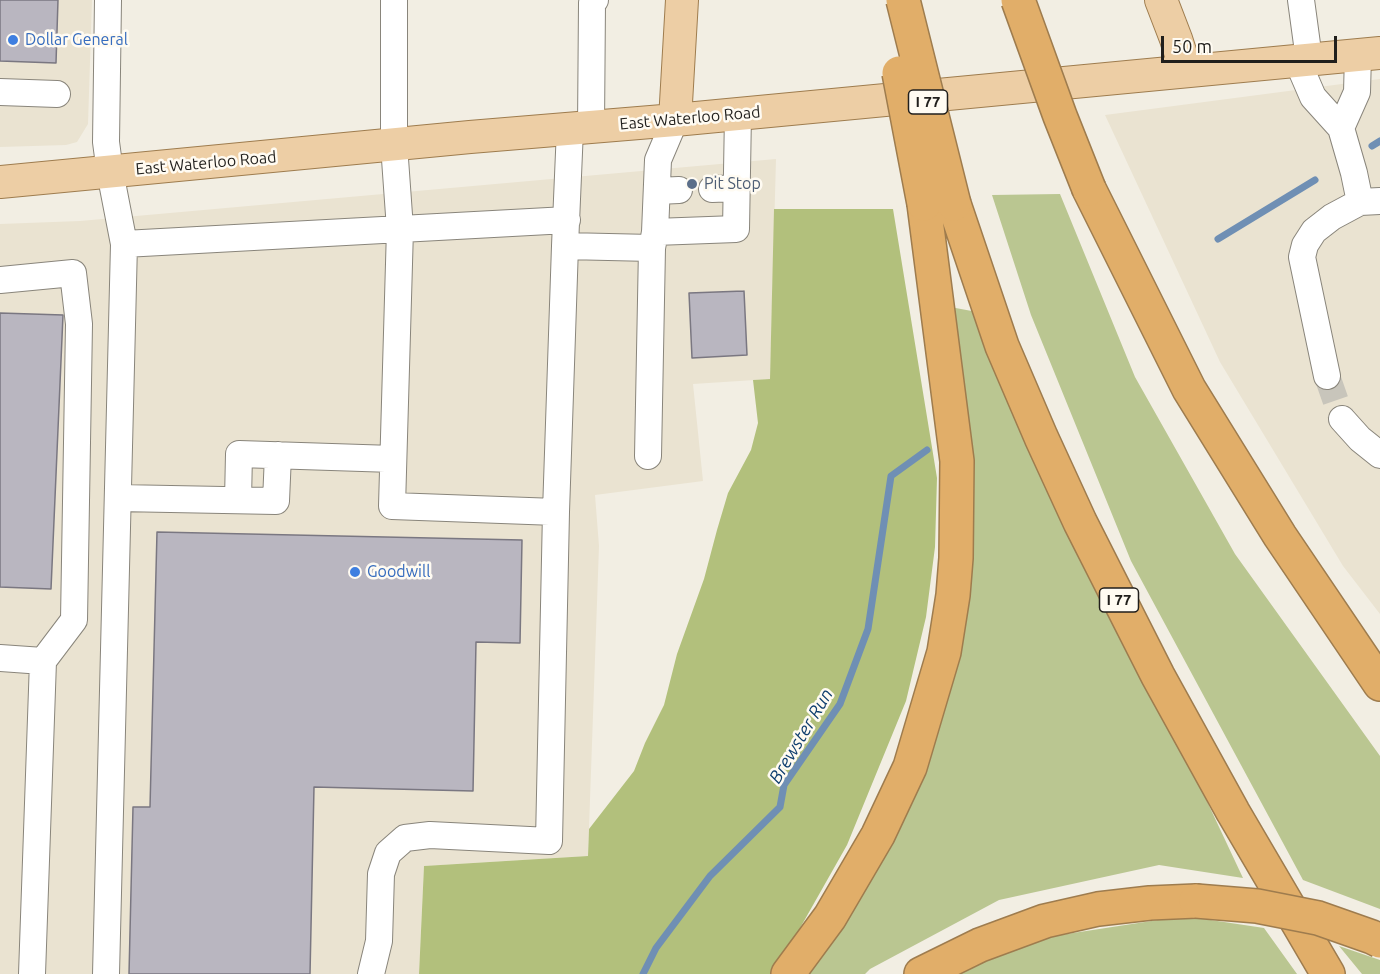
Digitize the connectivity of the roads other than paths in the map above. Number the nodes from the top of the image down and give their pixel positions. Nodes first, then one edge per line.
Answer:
1 (108, 0) edge
2 (394, 0) edge
3 (595, 0) edge
4 (682, 0) edge
5 (886, 0) edge
6 (903, 0) edge
7 (1018, 0) edge
8 (1161, 0) edge
9 (1301, 0) edge
10 (1369, 54) edge
11 (1303, 59) junction
12 (1186, 70) junction
13 (0, 92) edge
14 (57, 94) dead end
15 (738, 114) junction
16 (675, 120) junction
17 (580, 128) junction
18 (1341, 128) junction
19 (394, 145) junction
20 (110, 172) junction
21 (0, 182) edge
22 (737, 188) junction
23 (712, 189) dead end
24 (1370, 202) edge
25 (939, 204) junction
26 (567, 220) junction
27 (400, 229) junction
28 (653, 240) junction
29 (124, 244) junction
30 (564, 246) junction
31 (0, 280) edge
32 (1327, 376) tunnel mouth
33 (1342, 419) tunnel mouth
34 (278, 455) junction
35 (1380, 455) edge
36 (648, 456) dead end
37 (393, 459) junction
38 (118, 498) junction
39 (238, 500) junction
40 (556, 512) junction
41 (0, 658) edge
42 (44, 661) junction
43 (1378, 681) edge
44 (1380, 941) edge
45 (32, 974) edge
46 (106, 974) edge
47 (371, 974) edge
48 (788, 974) edge
49 (921, 974) edge
50 (1328, 974) edge

1 - 20 street
2 - 19 street
3 - 17 street
4 - 16 main road
5 - 25 highway, bridge
6 - 25 highway, I 77, bridge
7 - 43 highway, bridge
8 - 12 main road
9 - 11 street
10 - 11 main road, East Waterloo Road
10 - 18 street
11 - 12 main road, East Waterloo Road
11 - 18 street
12 - 15 main road, East Waterloo Road
13 - 14 street
15 - 16 main road, East Waterloo Road
15 - 22 street
16 - 17 main road, East Waterloo Road
16 - 28 street
17 - 19 main road, East Waterloo Road
17 - 26 street
18 - 24 street
19 - 20 main road, East Waterloo Road
19 - 27 street
20 - 21 main road, East Waterloo Road
20 - 29 street
22 - 23 street
22 - 28 street
24 - 32 street
25 - 48 highway
25 - 50 highway, I 77
26 - 27 street
26 - 30 street
27 - 29 street
27 - 37 street
28 - 30 street
28 - 36 street
29 - 38 street
30 - 40 street
31 - 42 street
33 - 35 street
34 - 37 street
34 - 39 street
34 - 39 street
37 - 40 street
38 - 39 street
38 - 46 street
40 - 47 street
41 - 42 street
42 - 45 street
44 - 49 highway, bridge

